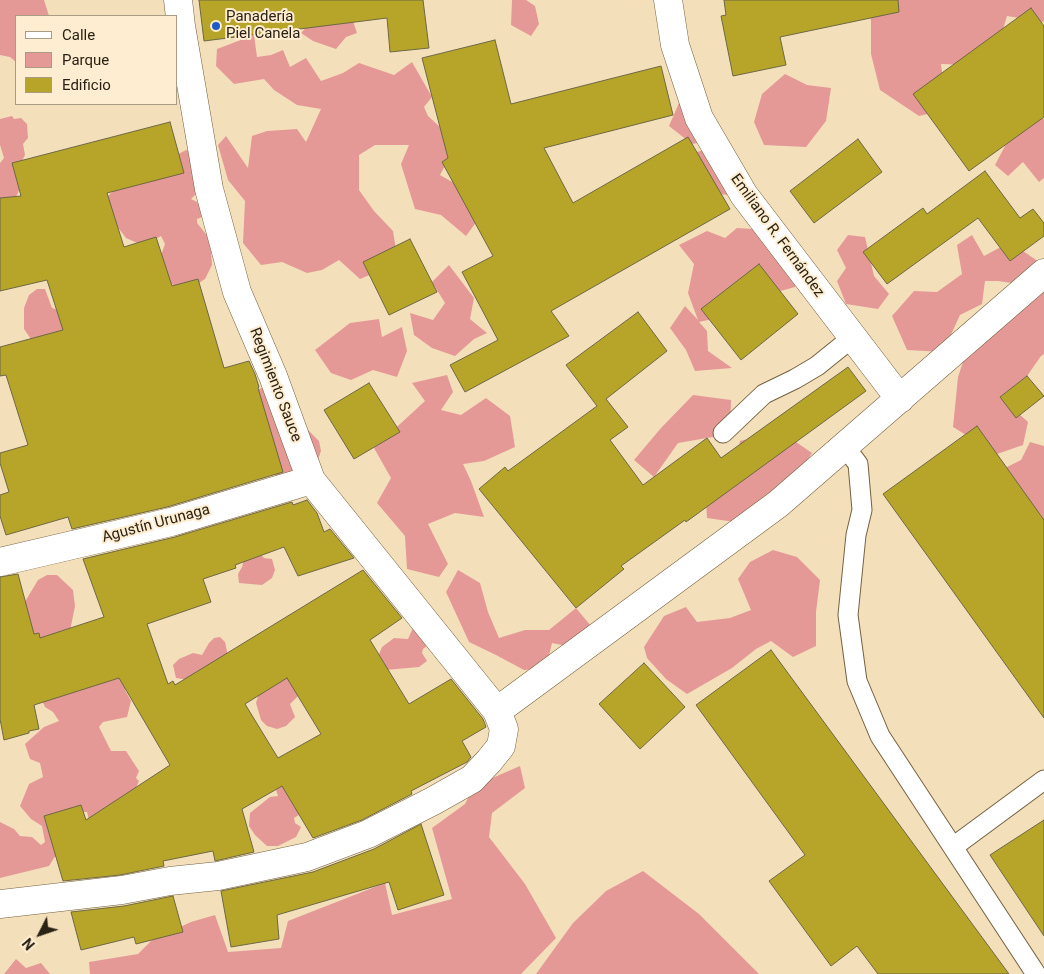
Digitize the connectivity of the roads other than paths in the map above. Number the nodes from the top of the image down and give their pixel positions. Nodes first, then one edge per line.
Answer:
1 (178, 0) edge
2 (668, 0) edge
3 (1044, 273) edge
4 (852, 337) junction
5 (900, 398) junction
6 (722, 433) dead end
7 (845, 447) junction
8 (311, 480) junction
9 (0, 562) edge
10 (497, 711) junction
11 (1044, 780) edge
12 (953, 847) junction
13 (0, 904) edge
14 (1036, 974) edge

1 - 8 street, Regimiento Sauce
2 - 4 street, Emiliano R. Fernández
3 - 5 street
4 - 5 street, Emiliano R. Fernández
4 - 6 lane
5 - 7 street
7 - 10 street
7 - 12 lane
8 - 9 street, Agustín Urunaga
8 - 10 street, Regimiento Sauce
10 - 13 street
11 - 12 lane
12 - 14 lane

